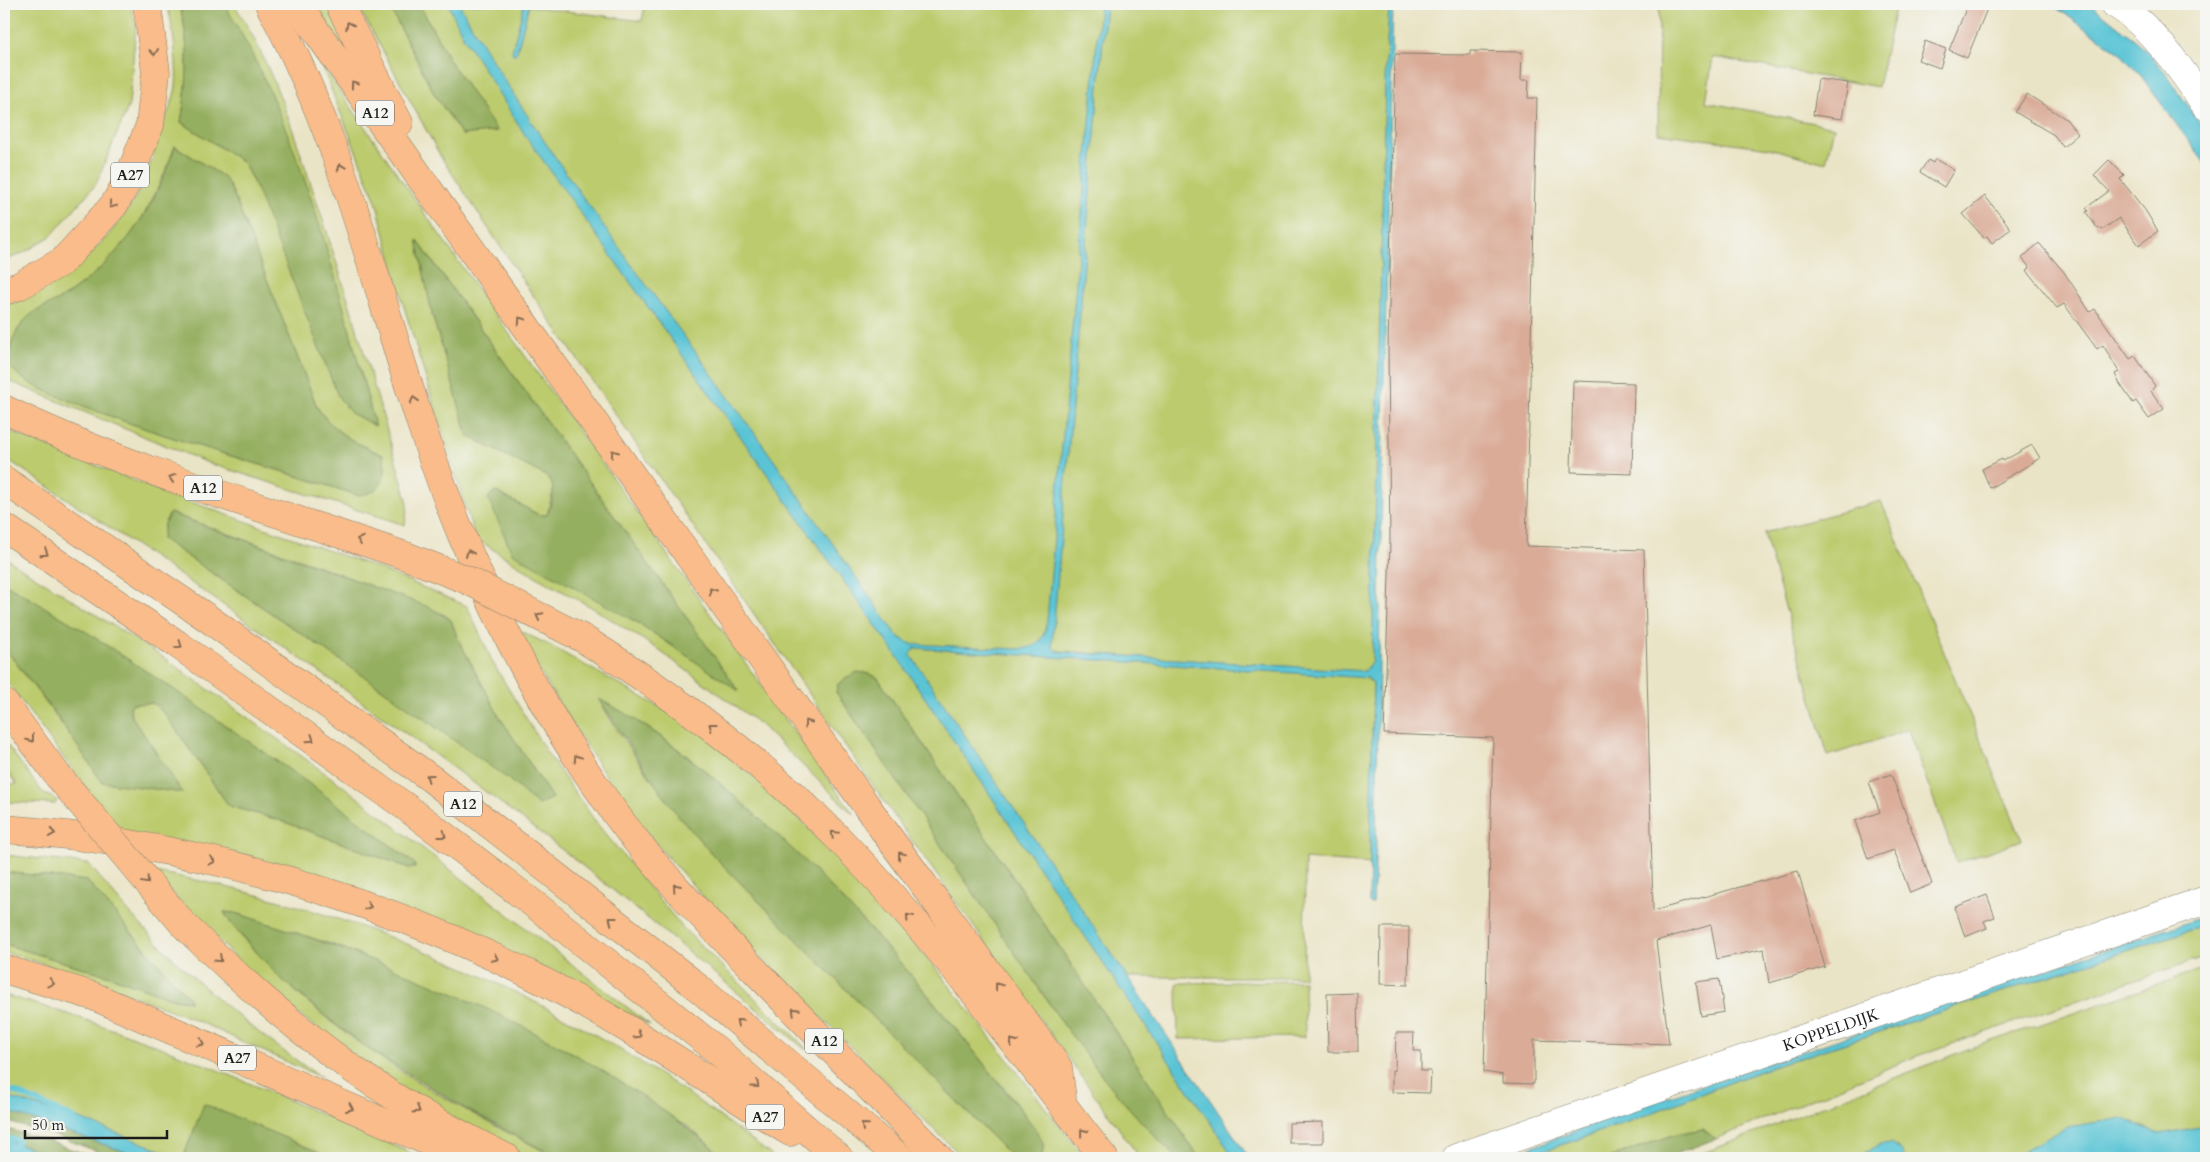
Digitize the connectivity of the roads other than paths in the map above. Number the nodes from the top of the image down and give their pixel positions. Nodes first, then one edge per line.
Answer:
1 (147, 4) edge
2 (269, 4) edge
3 (296, 4) edge
4 (339, 4) edge
5 (2115, 4) edge
6 (2206, 106) edge
7 (454, 223) junction
8 (4, 291) edge
9 (4, 409) edge
10 (4, 480) edge
11 (4, 527) edge
12 (4, 703) edge
13 (4, 829) edge
14 (2206, 900) edge
15 (4, 969) edge
16 (1063, 1106) junction
17 (466, 1158) edge
18 (507, 1158) edge
19 (830, 1158) edge
20 (839, 1158) edge
21 (900, 1158) edge
22 (939, 1158) edge
23 (1104, 1158) edge
24 (1456, 1158) edge

1 -> 8 highway, A27
22 -> 2 highway, A12
7 -> 3 highway, A12
7 -> 4 highway, A12
5 - 6 street
16 -> 7 highway, A12
16 -> 9 highway, A12, bridge
21 -> 10 highway, A12
11 -> 20 highway, A12
12 -> 18 highway, bridge
13 -> 19 highway, A27
14 - 24 street, KOPPELDIJK
15 -> 17 highway, A27
23 -> 16 highway, A12

